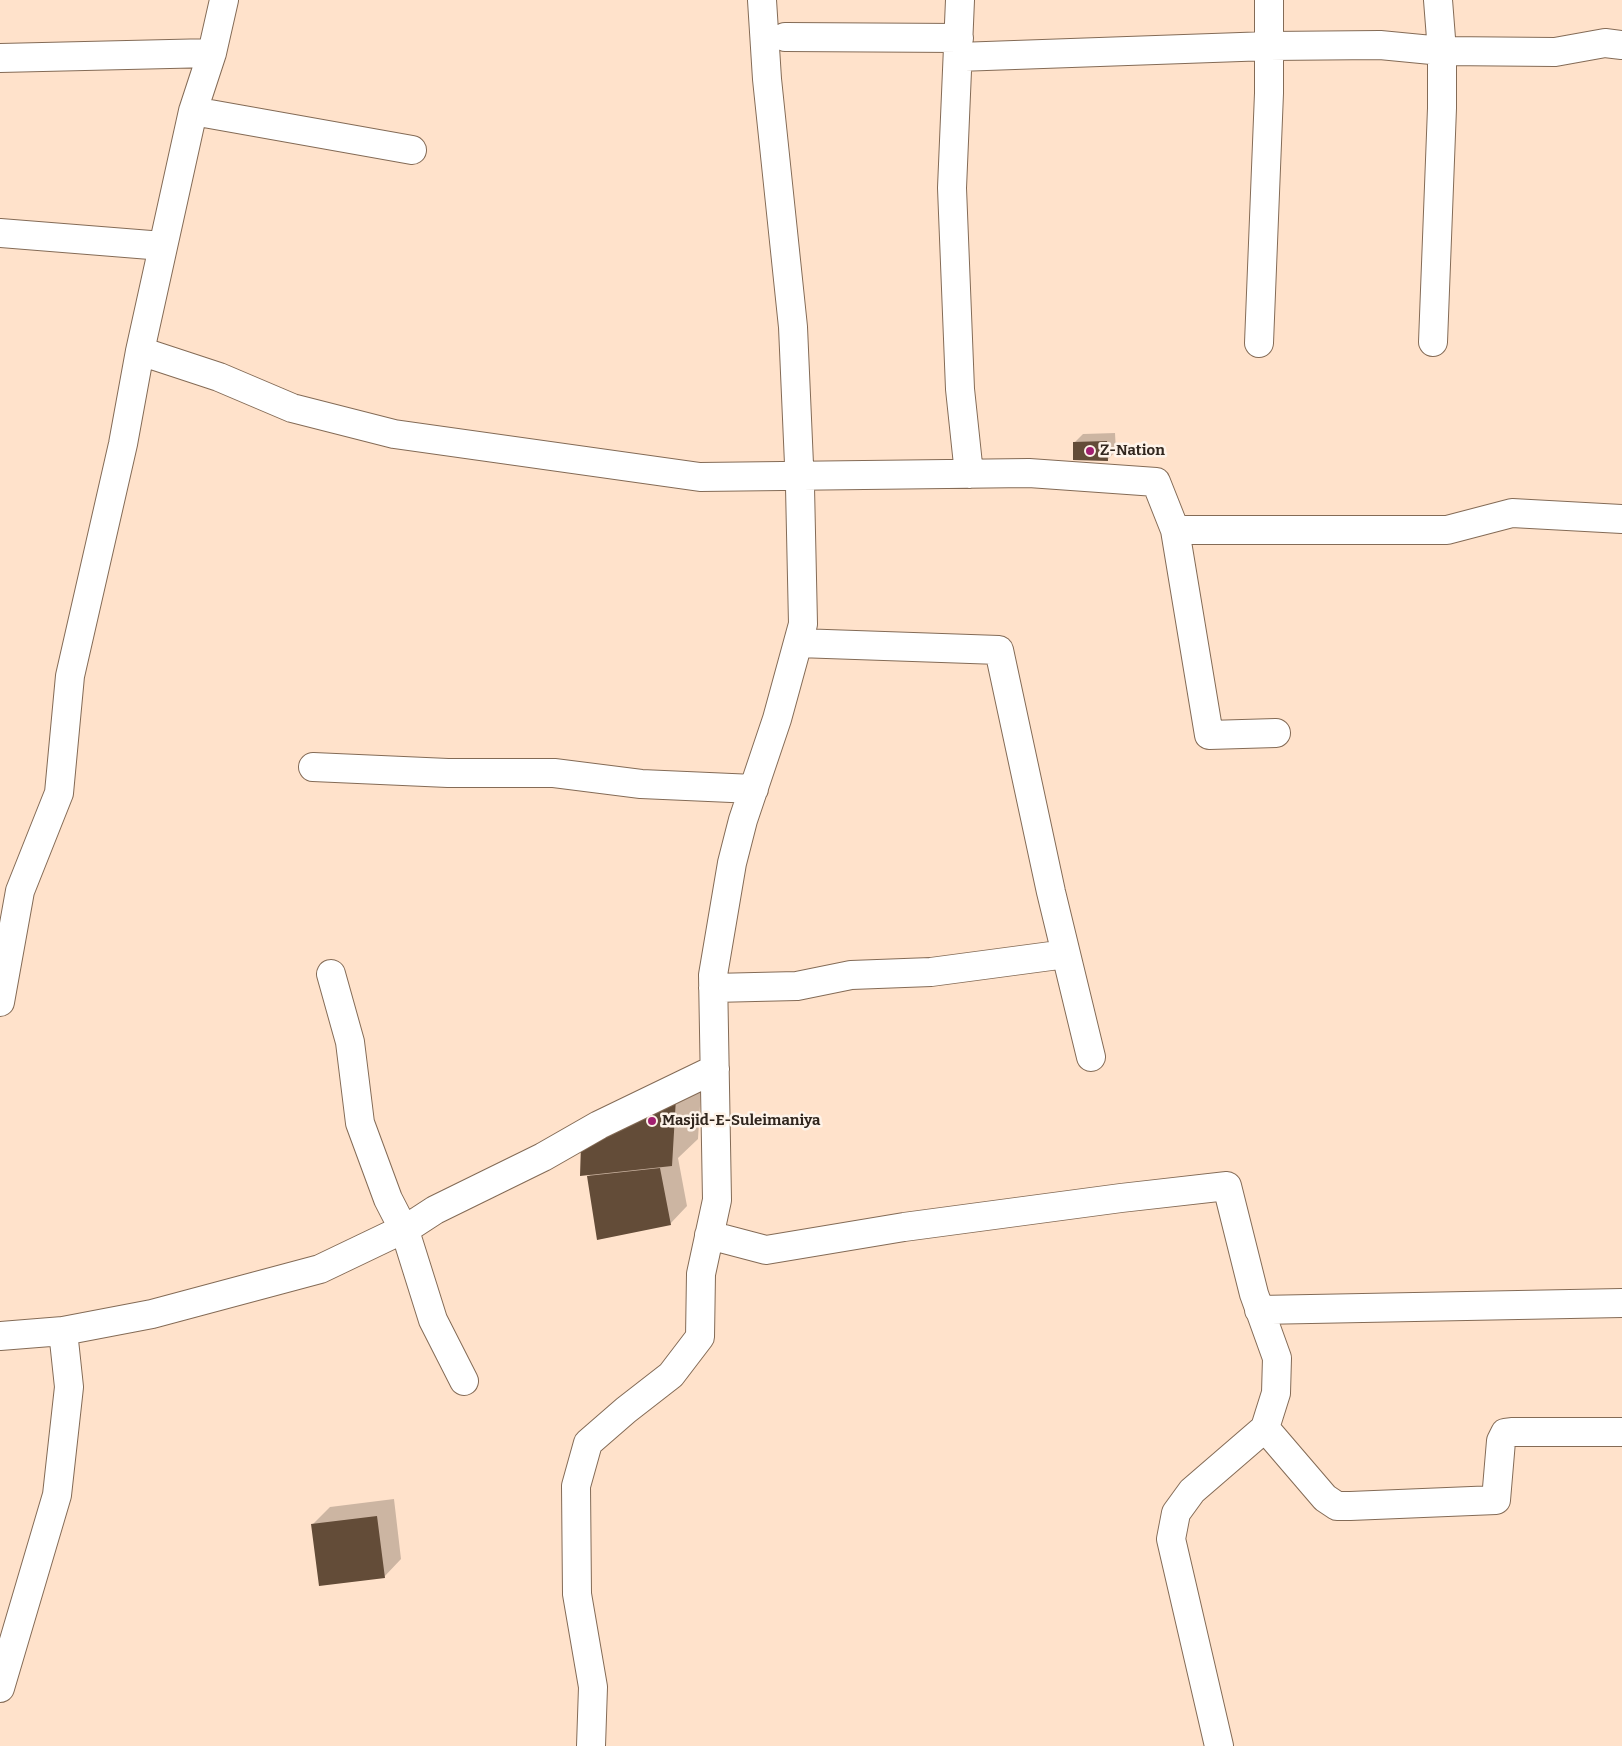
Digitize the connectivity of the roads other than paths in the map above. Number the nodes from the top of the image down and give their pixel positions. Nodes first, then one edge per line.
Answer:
1 (224, 0) edge
2 (762, 0) edge
3 (960, 0) edge
4 (1269, 0) edge
5 (1438, 0) edge
6 (785, 37) dead end
7 (1622, 45) edge
8 (1269, 46) junction
9 (958, 48) junction
10 (1442, 51) junction
11 (212, 53) junction
12 (0, 58) edge
13 (194, 111) junction
14 (412, 150) dead end
15 (0, 233) edge
16 (163, 246) junction
17 (1433, 342) dead end
18 (1259, 343) dead end
19 (140, 351) junction
20 (969, 474) junction
21 (799, 476) junction
22 (1622, 519) edge
23 (1175, 530) junction
24 (798, 643) junction
25 (1276, 733) dead end
26 (313, 767) dead end
27 (754, 789) junction
28 (1066, 954) junction
29 (331, 974) dead end
30 (713, 988) junction
31 (0, 1002) edge
32 (1090, 1057) dead end
33 (715, 1069) junction
34 (404, 1229) junction
35 (710, 1235) junction
36 (1622, 1303) edge
37 (1259, 1310) junction
38 (63, 1331) junction
39 (0, 1336) edge
40 (464, 1381) dead end
41 (1265, 1428) junction
42 (1622, 1432) edge
43 (0, 1688) edge
44 (591, 1746) edge
45 (1219, 1746) edge

1 - 11 street
2 - 21 street
3 - 9 street
4 - 8 street
5 - 10 street
6 - 9 street
7 - 10 street
8 - 9 street
8 - 10 street
8 - 18 street
9 - 20 street
10 - 17 street
11 - 12 street
11 - 13 street
13 - 14 street
13 - 16 street
15 - 16 street
16 - 19 street
19 - 21 street
19 - 31 street
20 - 21 street
20 - 23 street
21 - 24 street
22 - 23 street
23 - 25 street
24 - 27 street
24 - 28 street
26 - 27 street
27 - 30 street
28 - 30 street
28 - 32 street
29 - 34 street
30 - 33 street
33 - 34 street
33 - 35 street
34 - 38 street
34 - 40 street
35 - 37 street
35 - 44 street
36 - 37 street
37 - 41 street
38 - 39 street
38 - 43 street
41 - 42 street
41 - 45 street

